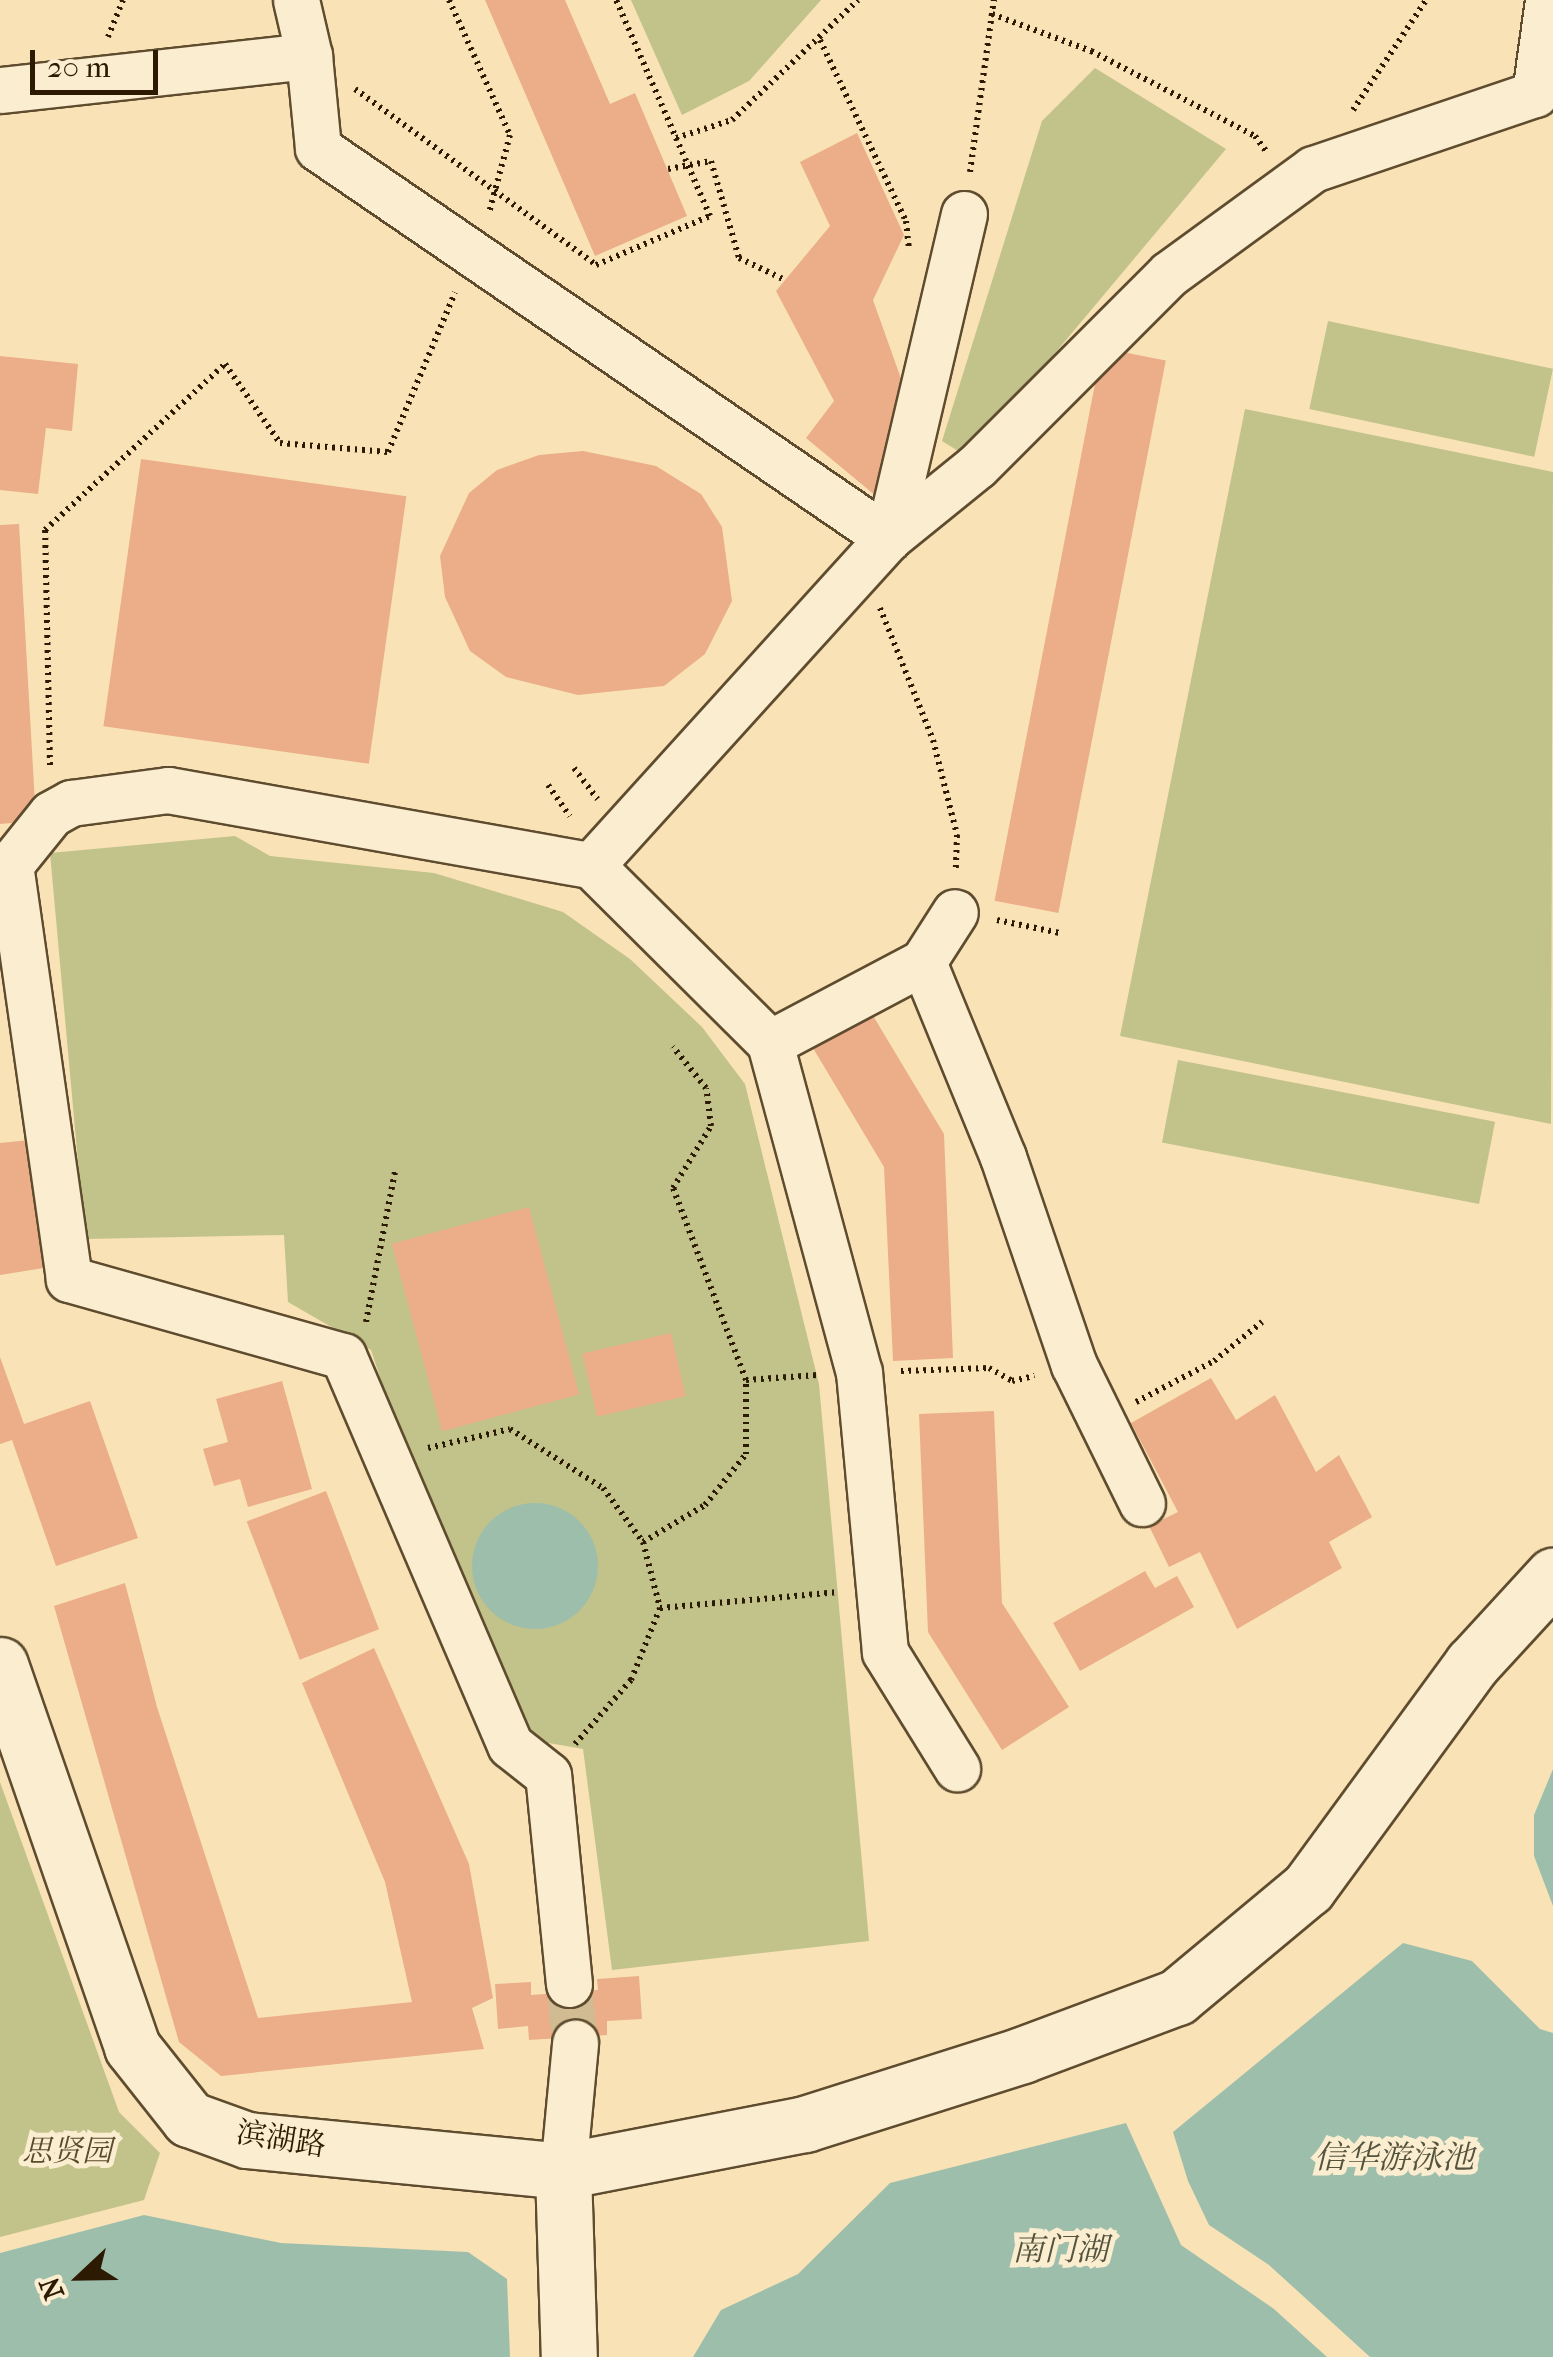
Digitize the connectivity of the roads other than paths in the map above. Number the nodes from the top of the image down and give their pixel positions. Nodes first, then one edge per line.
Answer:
1 (296, 0) edge
2 (1548, 0) edge
3 (309, 56) junction
4 (0, 90) edge
5 (1544, 104) edge
6 (964, 214) road end
7 (876, 554) junction
8 (585, 848) junction
9 (955, 912) road end
10 (923, 962) junction
11 (770, 1043) junction
12 (1142, 1503) dead end
13 (1553, 1576) edge
14 (0, 1665) edge
15 (957, 1768) dead end
16 (570, 1984) tunnel mouth
17 (575, 2042) tunnel mouth
18 (563, 2171) junction
19 (569, 2357) edge

1 - 3 street
2 - 5 street
3 - 4 street
3 - 7 street
5 - 7 street
6 - 7 street
7 - 8 street
8 - 11 street
8 - 16 street
9 - 10 street
10 - 11 street
10 - 12 street
11 - 15 street
13 - 18 street, 滨湖路
14 - 18 street, 滨湖路
17 - 18 street
18 - 19 street

